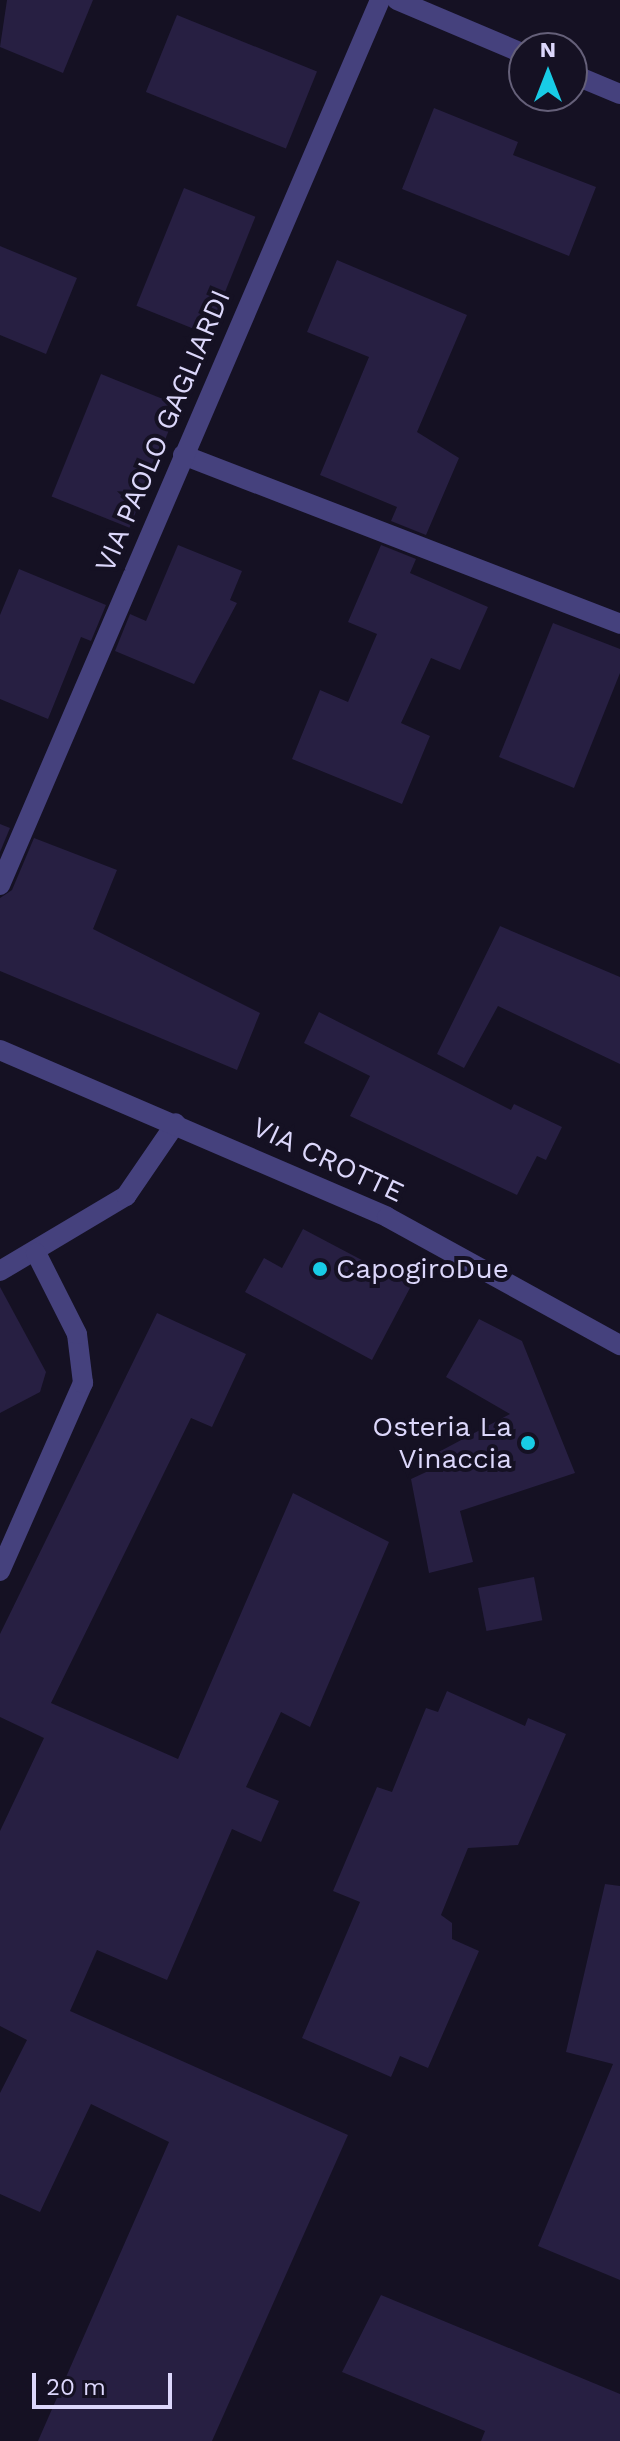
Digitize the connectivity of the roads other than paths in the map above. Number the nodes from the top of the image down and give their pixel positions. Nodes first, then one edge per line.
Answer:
1 (380, 0) edge
2 (397, 0) edge
3 (508, 47) edge
4 (588, 81) edge
5 (620, 94) edge
6 (183, 455) junction
7 (620, 624) edge
8 (0, 885) edge
9 (0, 1050) edge
10 (176, 1123) junction
11 (36, 1253) junction
12 (0, 1271) edge
13 (620, 1345) edge
14 (0, 1571) edge

1 - 6 street, VIA PAOLO GAGLIARDI
2 - 3 street
4 - 5 street
6 - 7 street
6 - 8 street, VIA PAOLO GAGLIARDI
9 - 10 street, VIA CROTTE
10 - 11 street
10 - 13 street, VIA CROTTE
11 - 12 street
11 - 14 street

